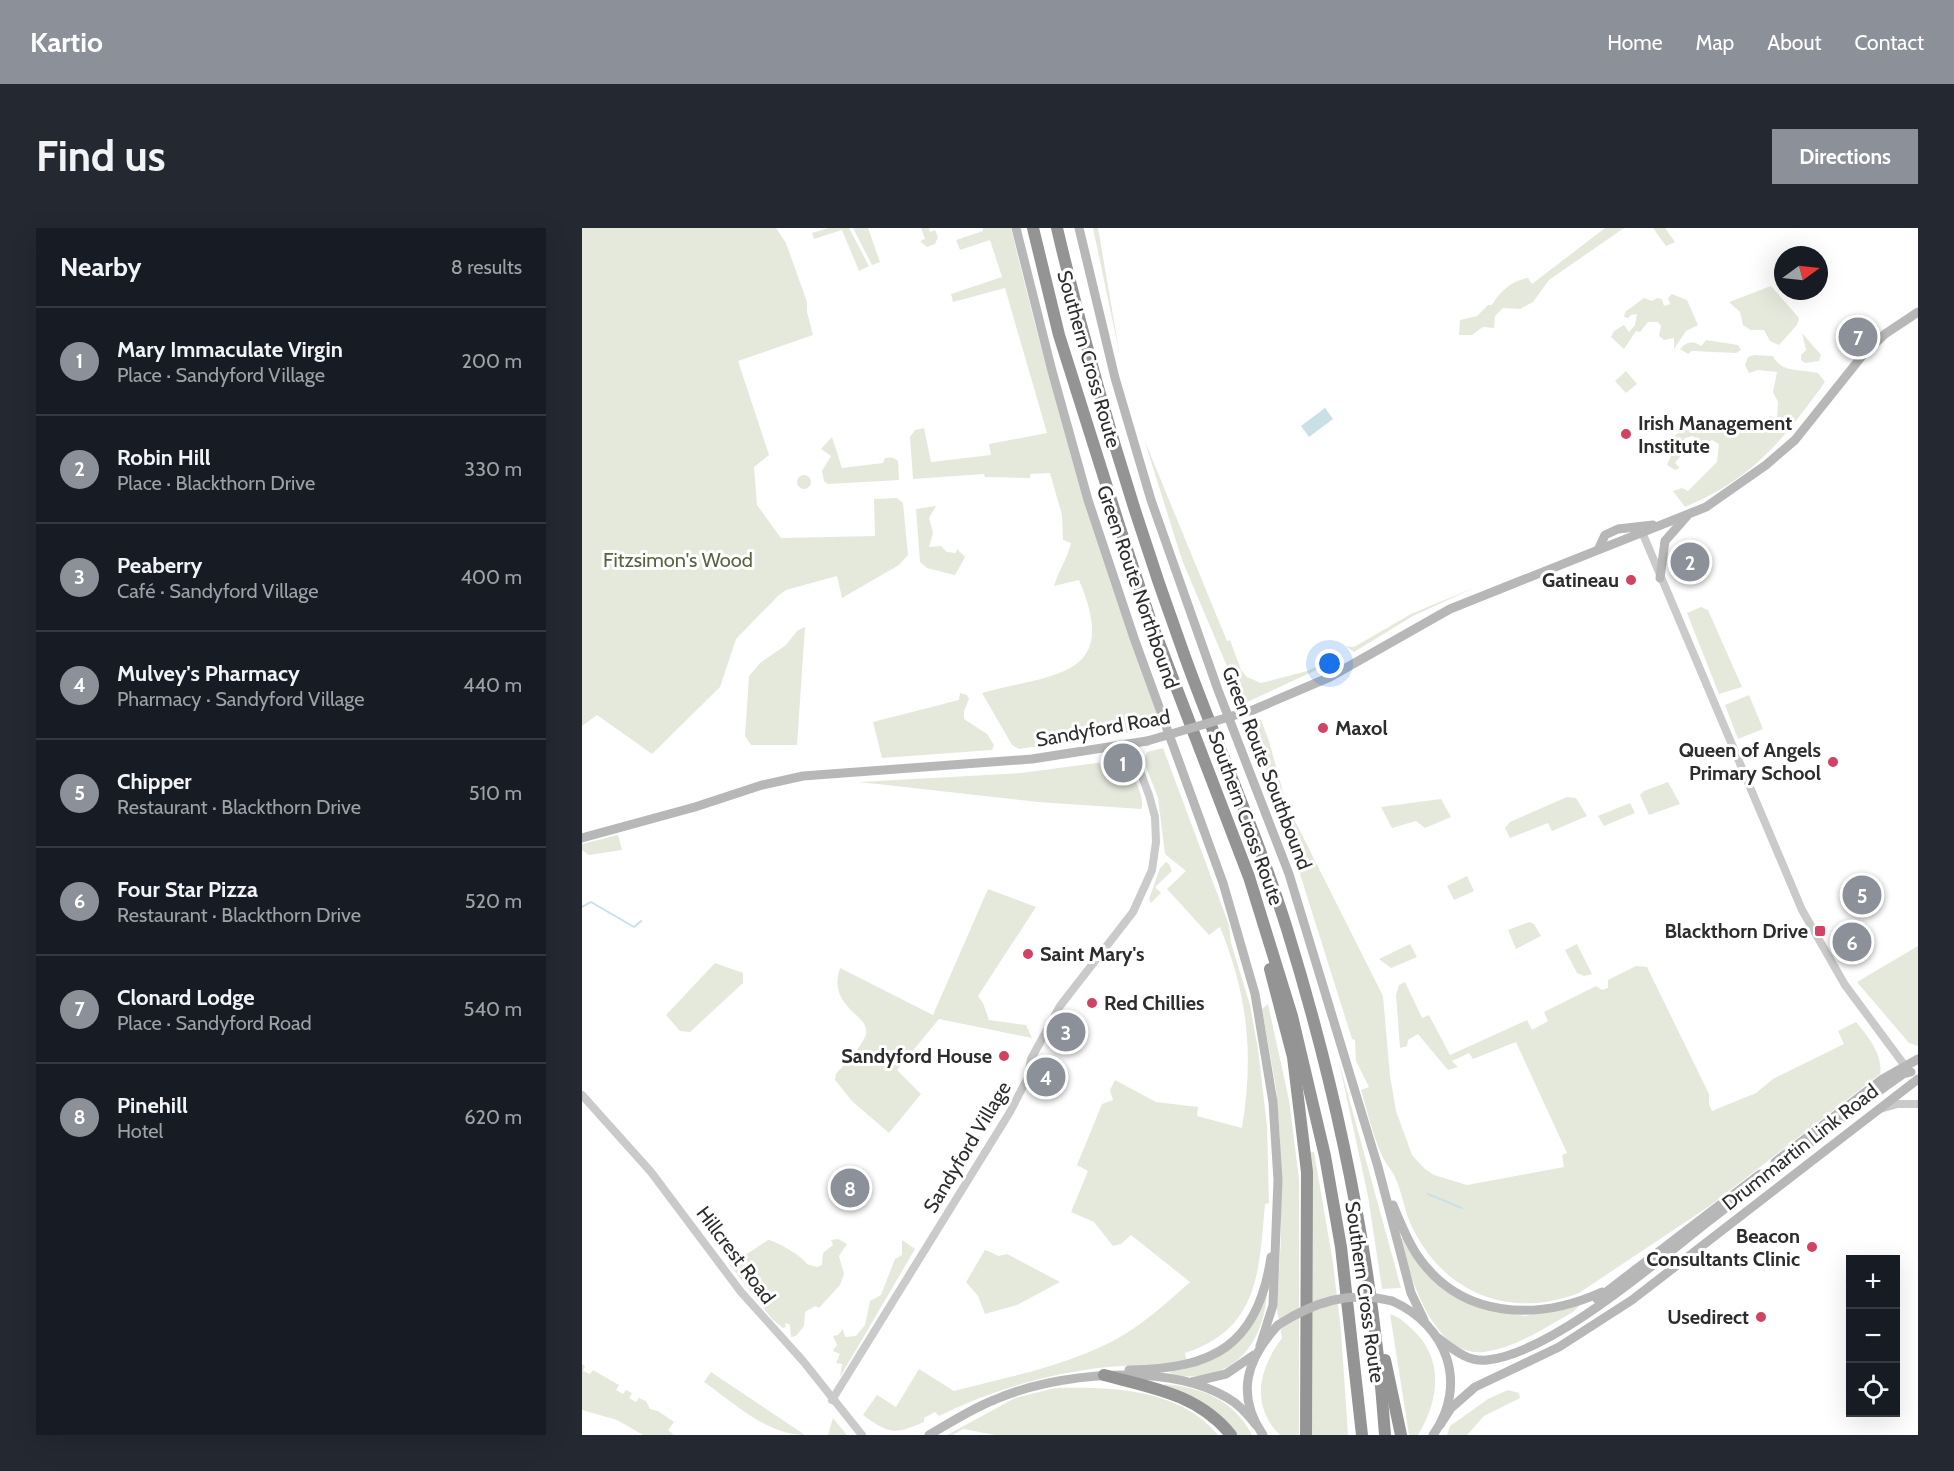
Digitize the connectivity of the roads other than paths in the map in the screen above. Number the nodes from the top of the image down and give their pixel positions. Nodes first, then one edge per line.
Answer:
1 (1016, 228) edge
2 (1033, 228) edge
3 (1057, 228) edge
4 (1078, 228) edge
5 (1918, 312) edge
6 (1689, 515) junction
7 (1661, 525) junction
8 (1642, 532) junction
9 (1599, 548) junction
10 (1660, 578) junction
11 (1130, 745) junction
12 (1216, 793) junction
13 (582, 838) edge
14 (1286, 926) junction
15 (1918, 1059) edge
16 (1914, 1075) edge
17 (582, 1095) edge
18 (1918, 1104) edge
19 (1878, 1109) junction
20 (1378, 1167) junction
21 (1278, 1201) junction
22 (1612, 1287) junction
23 (1424, 1320) junction
24 (1552, 1334) junction
25 (1438, 1338) junction
26 (1260, 1346) junction
27 (1254, 1355) junction
28 (1084, 1376) junction
29 (1104, 1376) junction
30 (1191, 1382) junction
31 (832, 1400) junction
32 (1440, 1425) junction
33 (1261, 1432) edge
34 (862, 1435) edge
35 (929, 1435) edge
36 (1231, 1435) edge
37 (1306, 1435) edge
38 (1362, 1435) edge
39 (1385, 1435) edge
40 (1401, 1435) edge
41 (1433, 1435) edge

1 - 21 main road, Green Route Northbound
2 - 12 highway, Southern Cross Route
3 - 14 highway, Southern Cross Route
4 - 20 main road, Green Route Southbound
5 - 6 main road, Sandyford Road
6 - 7 main road, Sandyford Road
6 - 10 main road
7 - 8 main road, Sandyford Road
7 - 9 main road, Sandyford Road
8 - 9 main road, Sandyford Road
8 - 10 street
9 - 11 main road, Sandyford Road, bridge
10 - 16 street
11 - 13 main road, Sandyford Road
11 - 31 street, Sandyford Village
12 - 37 highway
12 - 38 highway, Southern Cross Route
14 - 39 highway, Southern Cross Route
14 - 40 highway
15 - 16 main road, Drummartin Link Road
16 - 19 main road, Drummartin Link Road
16 - 22 main road, Drummartin Link Road
16 - 24 main road, Drummartin Link Road
17 - 31 street, Hillcrest Road
18 - 19 street
19 - 32 main road, Drummartin Link Road
20 - 22 main road
20 - 23 main road, Green Route Southbound
21 - 26 main road, Green Route Northbound
21 - 28 main road, Green Route Northbound
22 - 24 main road, Drummartin Link Road
23 - 25 main road
23 - 26 main road, bridge
24 - 25 main road, Drummartin Link Road
25 - 32 main road
26 - 27 main road
27 - 30 main road
27 - 33 main road
28 - 29 main road
28 - 35 main road
29 - 30 main road
29 - 36 highway
30 - 33 main road
31 - 34 street, Hillcrest Road
32 - 41 main road, Drummartin Link Road

